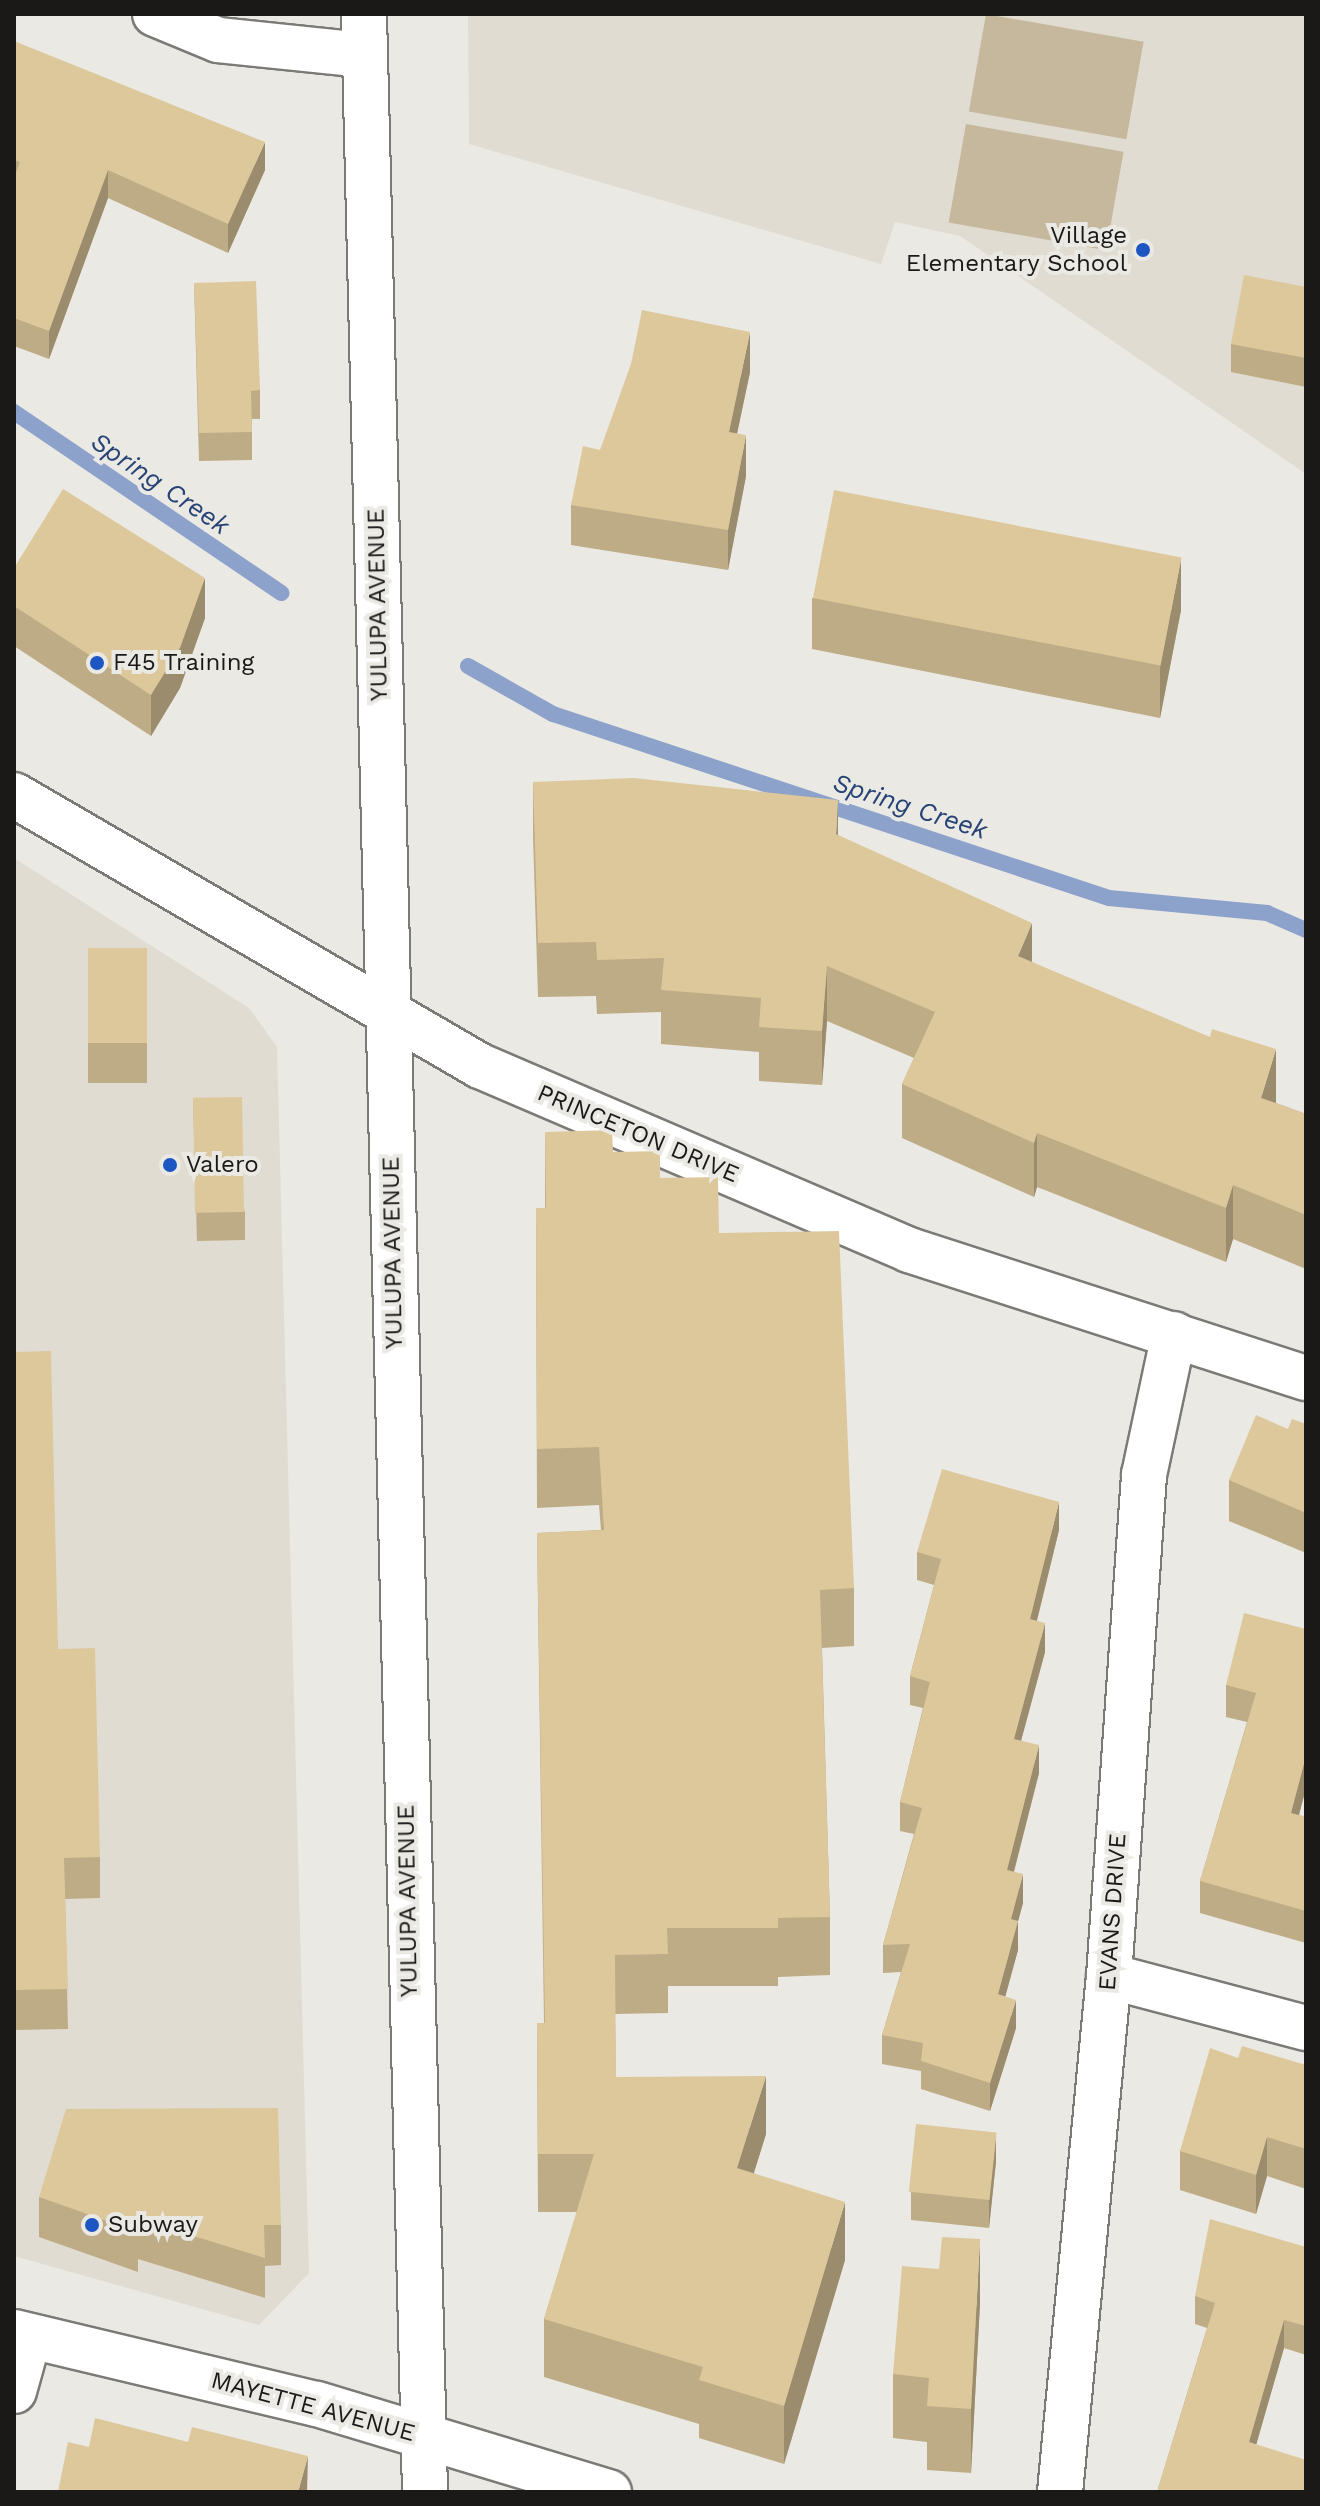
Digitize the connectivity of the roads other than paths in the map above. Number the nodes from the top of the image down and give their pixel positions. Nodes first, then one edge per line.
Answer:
1 (155, 14) edge
2 (364, 34) edge
3 (14, 795) edge
4 (386, 1015) junction
5 (1174, 1334) junction
6 (1306, 1378) edge
7 (1109, 1976) junction
8 (1306, 2028) edge
9 (21, 2335) edge
10 (14, 2391) edge
11 (422, 2435) junction
12 (425, 2492) edge
13 (609, 2492) edge
14 (1060, 2492) edge

1 - 2 street
2 - 4 street, YULUPA AVENUE
3 - 4 street, PRINCETON DRIVE
4 - 5 street, PRINCETON DRIVE
4 - 11 street, YULUPA AVENUE
5 - 6 street, PRINCETON DRIVE
5 - 7 street, EVANS DRIVE
7 - 8 street
7 - 14 street, EVANS DRIVE
9 - 10 street
9 - 11 street, MAYETTE AVENUE
11 - 12 street, YULUPA AVENUE
11 - 13 street, MAYETTE AVENUE

